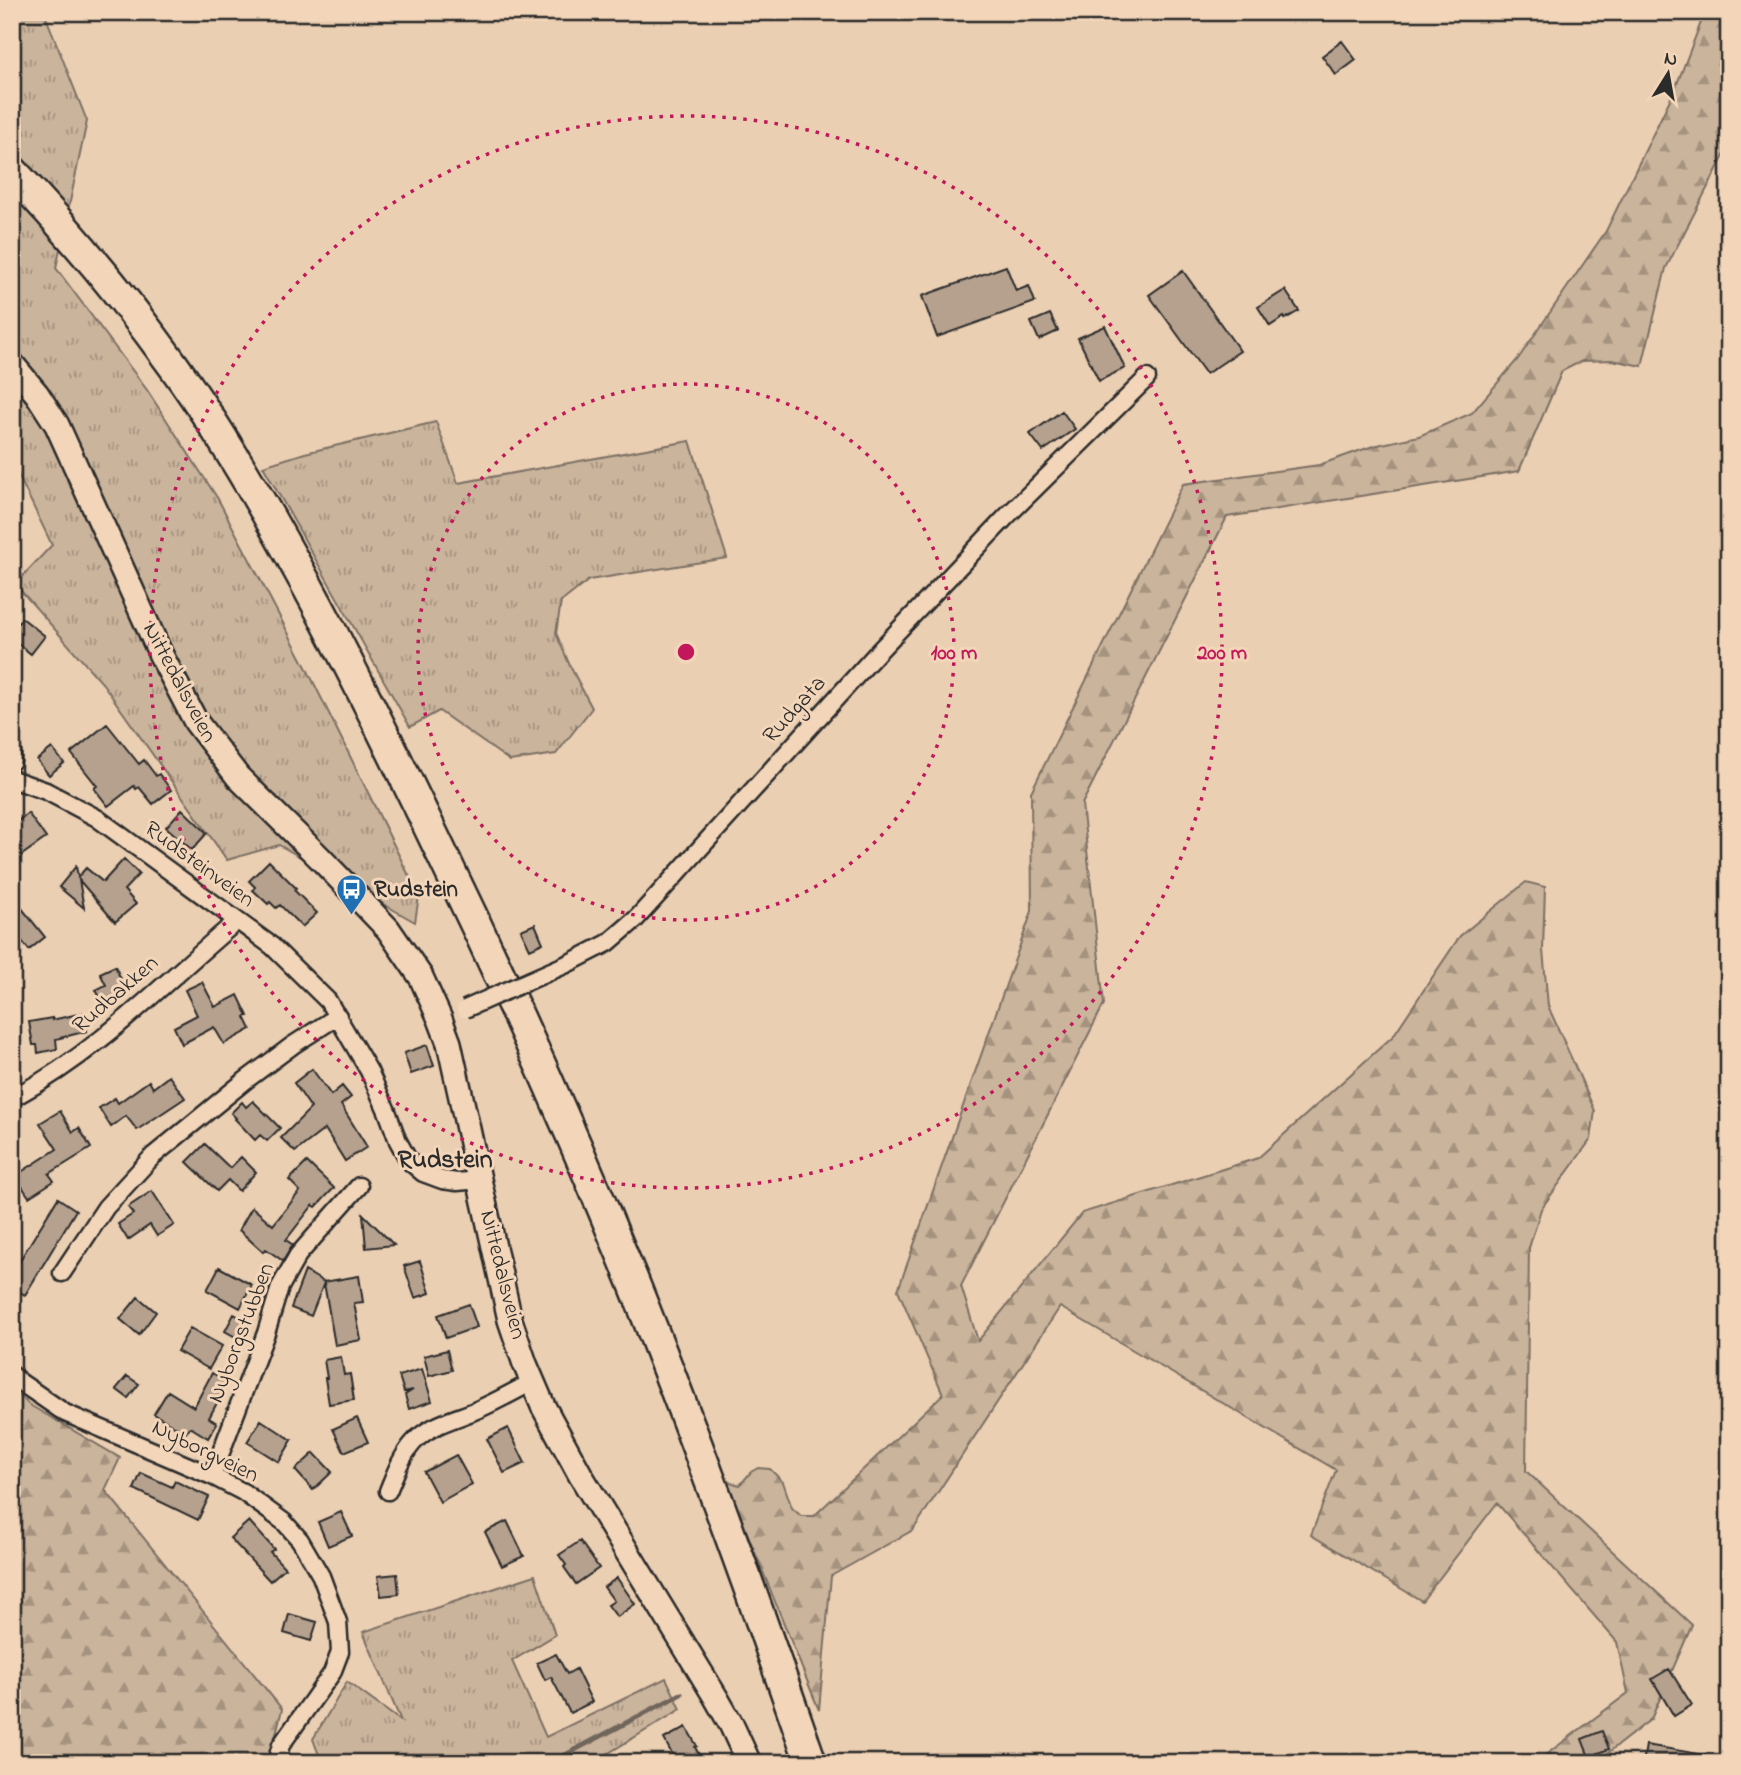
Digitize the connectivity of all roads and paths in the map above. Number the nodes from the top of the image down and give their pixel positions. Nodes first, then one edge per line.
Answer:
1 (12, 171) edge
2 (12, 194) edge
3 (12, 364) edge
4 (1147, 378) dead end
5 (12, 752) edge
6 (12, 761) edge
7 (12, 779) edge
8 (237, 921) junction
9 (338, 1016) junction
10 (440, 1019) junction
11 (18, 1095) dead end
12 (479, 1180) junction
13 (359, 1186) dead end
14 (62, 1273) dead end
15 (12, 1376) edge
16 (532, 1382) junction
17 (212, 1476) junction
18 (388, 1491) dead end
19 (276, 1763) edge
20 (749, 1763) edge
21 (795, 1763) edge
22 (811, 1763) edge

1 - 22 highway
2 - 21 highway
3 - 10 main road, Nittedalsveien
4 - 10 street, Rudgata, bridge
5 - 6 street
7 - 8 street, Rudsteinveien
8 - 9 street, Rudsteinveien
8 - 11 street, Rudbakken
9 - 12 street, Rudsteinveien
9 - 14 street
10 - 12 main road, Nittedalsveien
12 - 16 main road, Nittedalsveien
13 - 17 street, Nyborgstubben
15 - 17 street, Nyborgveien
16 - 18 street
16 - 20 main road, Nittedalsveien
17 - 19 street, Nyborgveien

